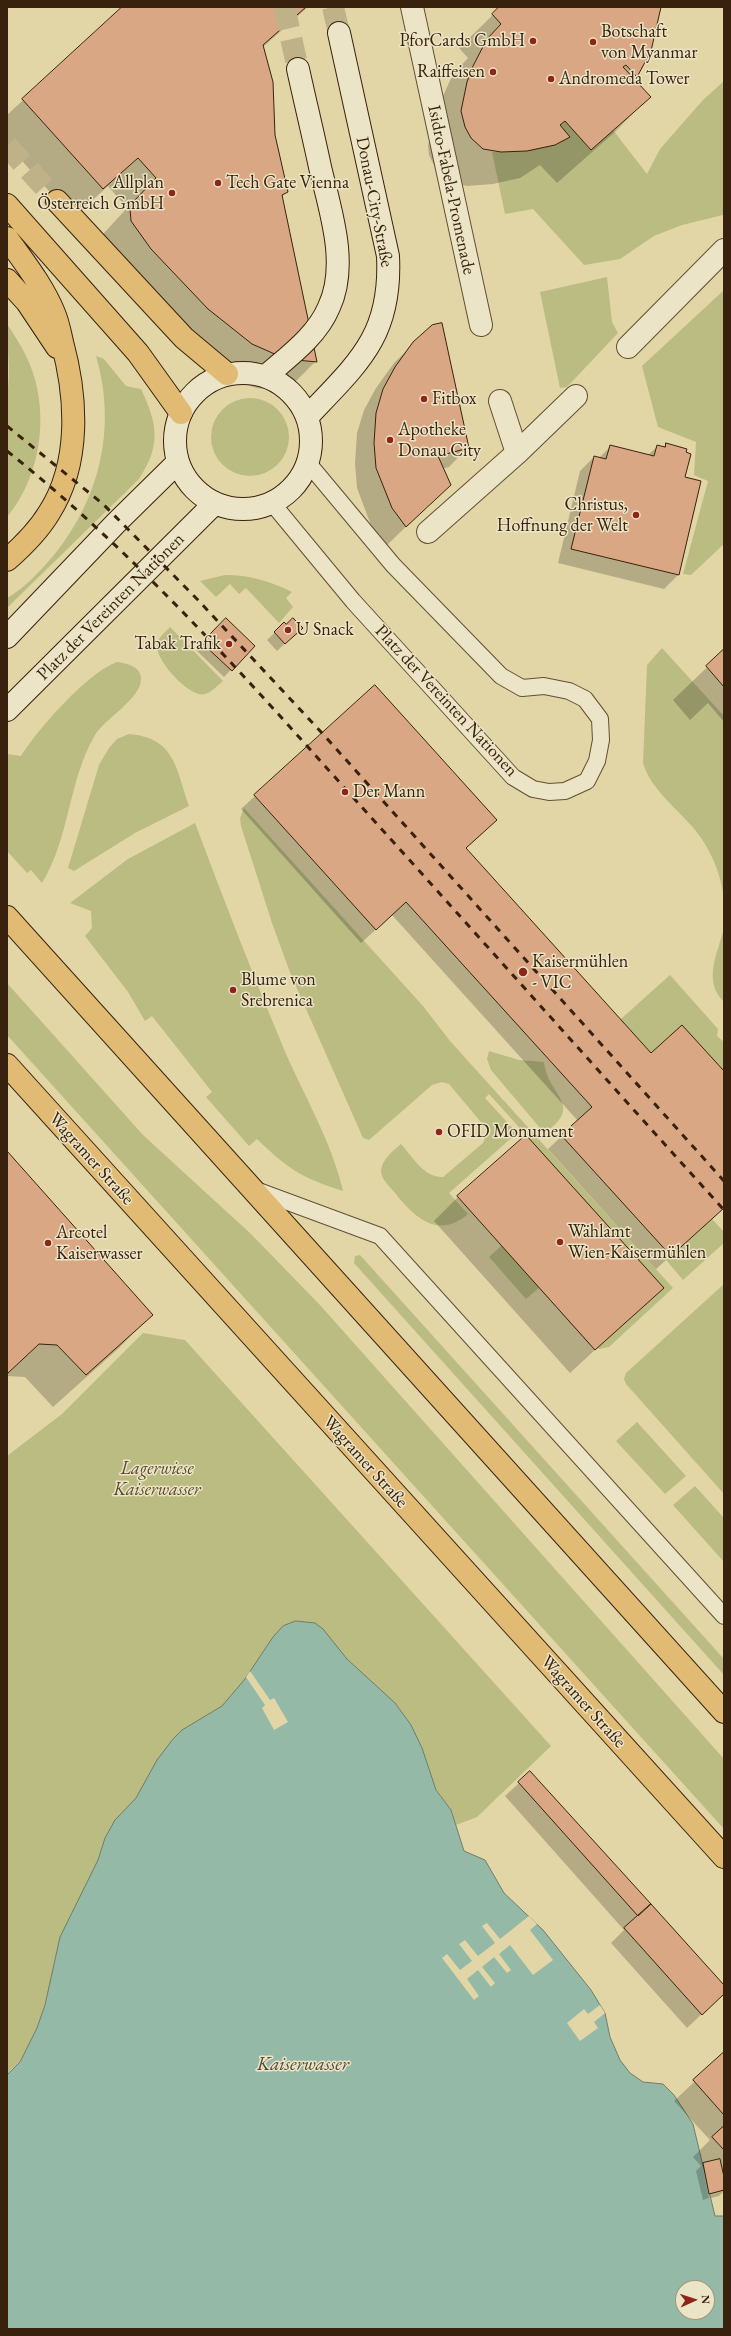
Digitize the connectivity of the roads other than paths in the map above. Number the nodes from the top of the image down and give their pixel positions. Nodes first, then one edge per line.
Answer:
1 (412, 7) edge
2 (338, 33) tunnel mouth
3 (298, 69) tunnel mouth
4 (57, 201) tunnel mouth
5 (7, 205) edge
6 (7, 238) edge
7 (724, 250) edge
8 (7, 280) edge
9 (481, 325) dead end
10 (628, 347) dead end
11 (68, 363) junction
12 (227, 374) junction
13 (266, 376) junction
14 (576, 396) dead end
15 (500, 401) dead end
16 (181, 413) junction
17 (307, 417) junction
18 (517, 453) junction
19 (178, 462) junction
20 (308, 463) junction
21 (215, 503) junction
22 (272, 503) junction
23 (428, 532) dead end
24 (7, 560) edge
25 (7, 637) edge
26 (7, 710) edge
27 (7, 917) edge
28 (7, 1065) edge
29 (253, 1188) junction
30 (724, 1616) edge
31 (724, 1712) edge
32 (724, 1857) edge

1 - 9 main road, Isidro-Fabela-Promenade
2 - 17 main road, Donau-City-Straße
3 - 13 main road
4 - 12 main road
5 - 16 main road
6 - 11 main road
7 - 10 main road
8 - 11 main road
11 - 24 main road
12 - 13 main road
12 - 16 main road
13 - 17 main road
14 - 18 main road
15 - 18 main road
16 - 19 main road
17 - 20 main road
18 - 23 main road
19 - 21 main road
19 - 25 main road
20 - 22 main road
20 - 22 lane, Platz der Vereinten Nationen
21 - 22 main road
21 - 26 main road, Platz der Vereinten Nationen
27 - 29 main road
28 - 32 main road, Wagramer Straße
29 - 30 lane
29 - 31 main road

